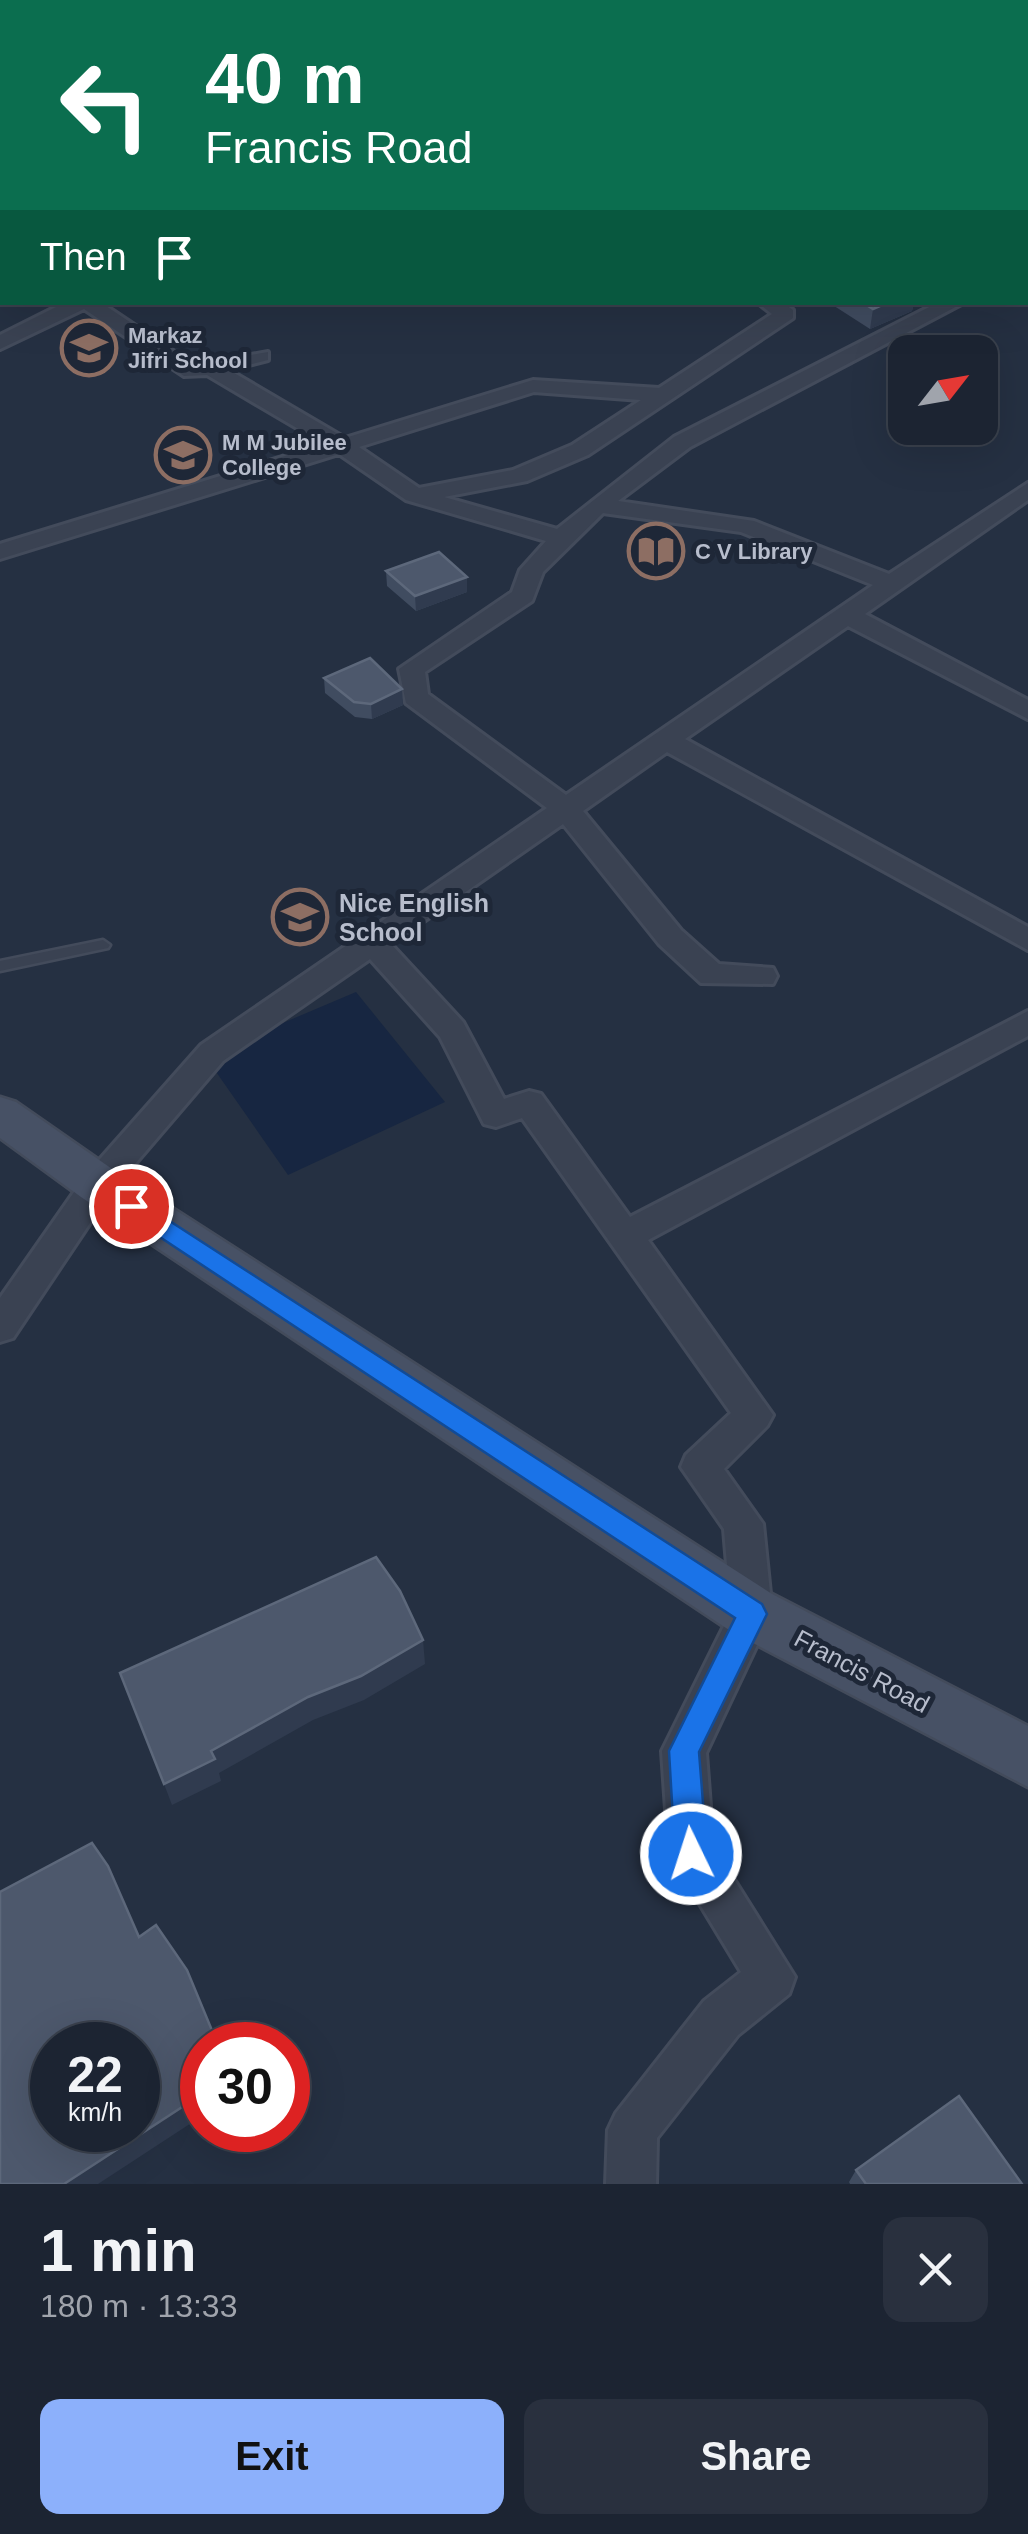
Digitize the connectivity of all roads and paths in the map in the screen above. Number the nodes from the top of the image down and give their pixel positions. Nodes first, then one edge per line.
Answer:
1 (79, 305) edge
2 (90, 305) edge
3 (948, 305) edge
4 (777, 308) edge
5 (0, 344) edge
6 (261, 356) dead end
7 (213, 368) junction
8 (663, 395) junction
9 (343, 446) junction
10 (1028, 490) edge
11 (414, 495) junction
12 (598, 504) junction
13 (562, 538) junction
14 (0, 552) edge
15 (892, 584) junction
16 (847, 615) junction
17 (1028, 711) edge
18 (666, 740) junction
19 (566, 809) junction
20 (1028, 940) edge
21 (372, 942) junction
22 (103, 945) dead end
23 (0, 966) edge
24 (762, 976) dead end
25 (1028, 1022) edge
26 (0, 1114) edge
27 (98, 1184) junction
28 (626, 1236) junction
29 (0, 1328) edge
30 (752, 1614) junction
31 (1028, 1758) edge
32 (631, 2184) edge

1 - 5 street
2 - 7 street
3 - 12 street
4 - 8 street
6 - 7 street
7 - 9 street
8 - 9 street
8 - 11 street
9 - 11 street
9 - 14 street
10 - 15 street
11 - 13 street
12 - 13 street
12 - 15 street
13 - 19 street
15 - 16 street
16 - 17 street
16 - 18 street
18 - 19 street
18 - 20 street
19 - 21 street
19 - 24 street
21 - 27 street
21 - 28 street
22 - 23 lane
25 - 28 street
26 - 27 main road, Francis Road
27 - 29 street
27 - 30 main road, Francis Road
28 - 30 street
30 - 31 main road, Francis Road
30 - 32 street

